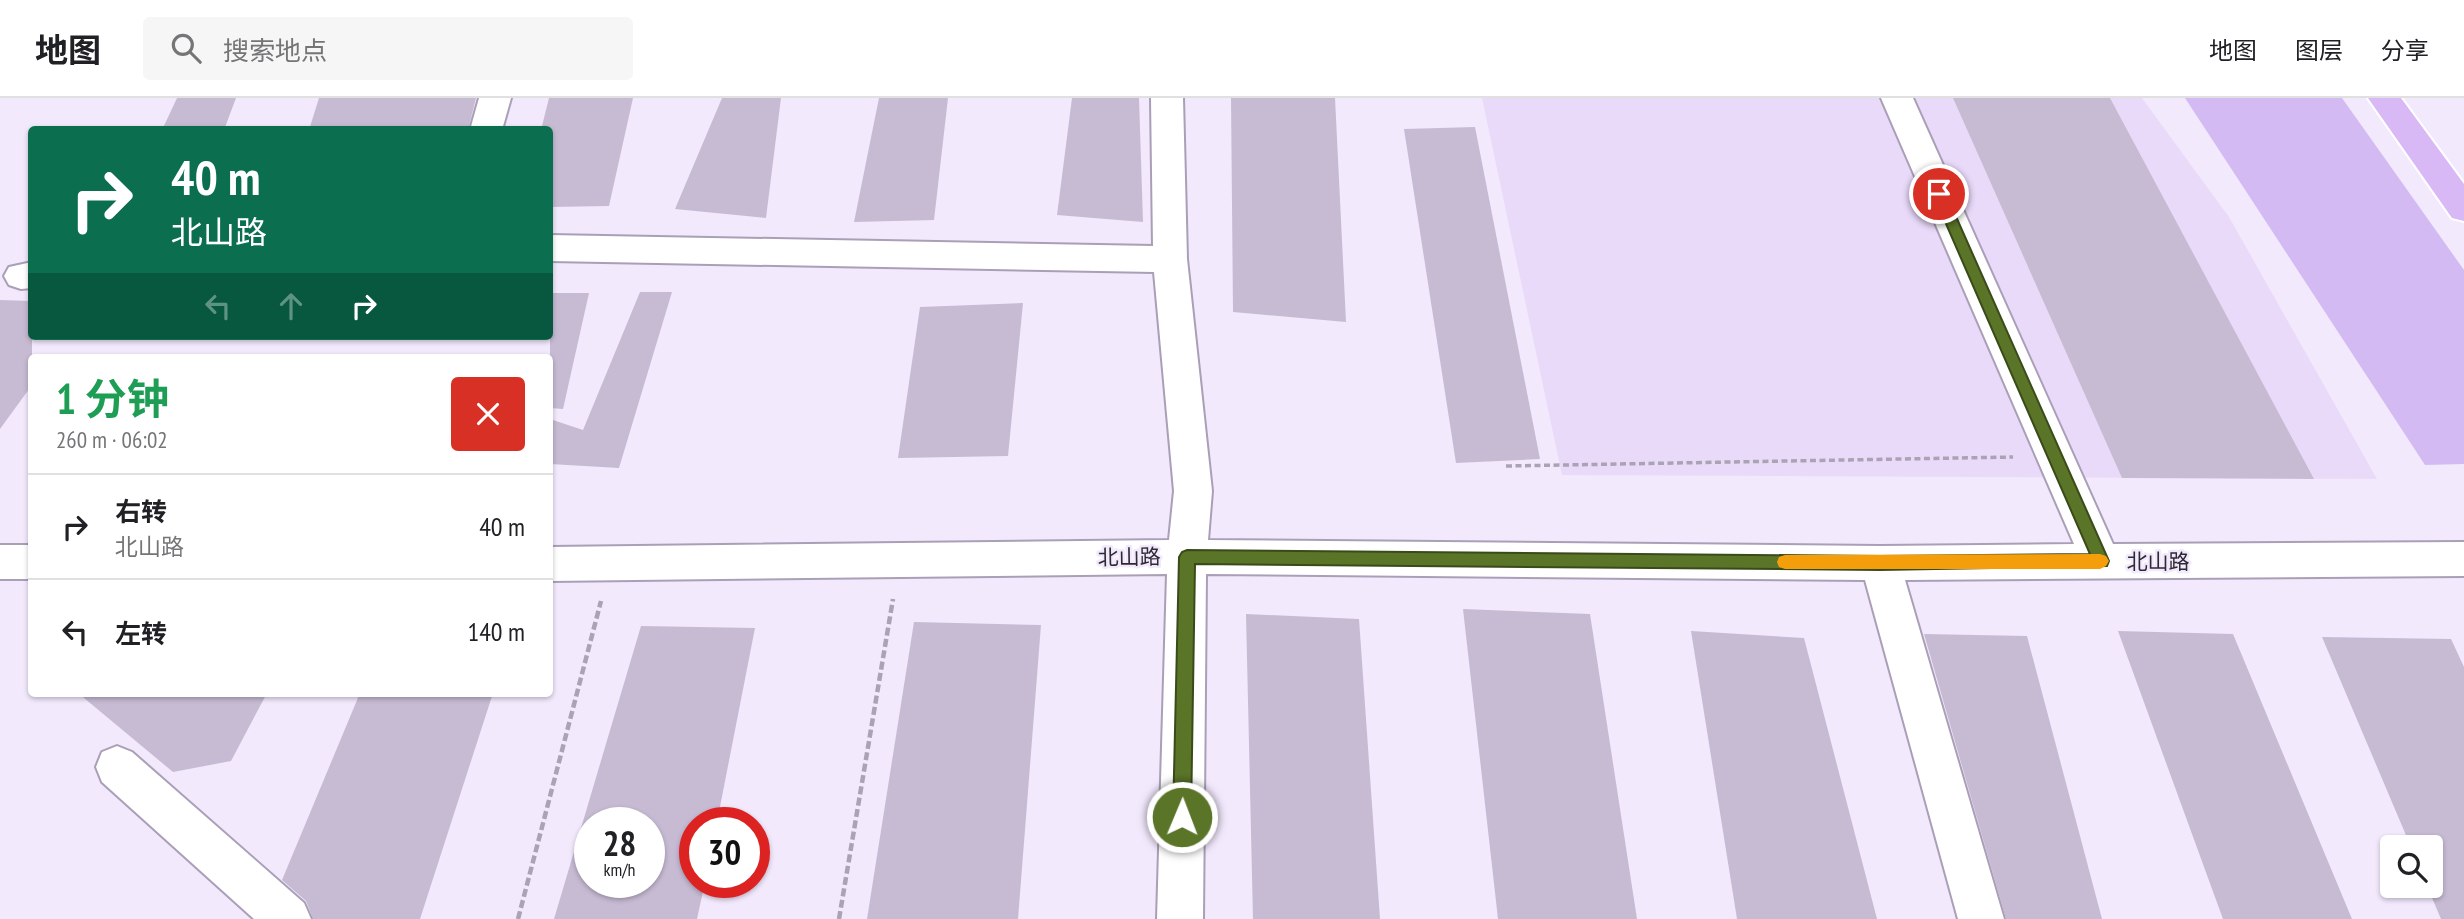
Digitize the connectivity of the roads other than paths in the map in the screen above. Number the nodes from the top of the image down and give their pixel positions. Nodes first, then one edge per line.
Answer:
1 (495, 98) edge
2 (1167, 98) edge
3 (1897, 98) edge
4 (2384, 98) edge
5 (487, 126) edge
6 (2464, 209) edge
7 (553, 248) edge
8 (1170, 259) junction
9 (1187, 557) junction
10 (2464, 559) edge
11 (2101, 561) junction
12 (0, 562) edge
13 (28, 562) edge
14 (1880, 563) junction
15 (553, 564) edge
16 (117, 767) dead end
17 (288, 919) edge
18 (1180, 919) edge
19 (1980, 919) edge

1 - 5 street
2 - 8 street
3 - 11 street
4 - 6 main road
7 - 8 street
8 - 9 street
9 - 14 street, 北山路
9 - 15 street, 北山路
9 - 18 street
10 - 11 street, 北山路
11 - 14 street, 北山路
12 - 13 street
14 - 19 street
16 - 17 street

